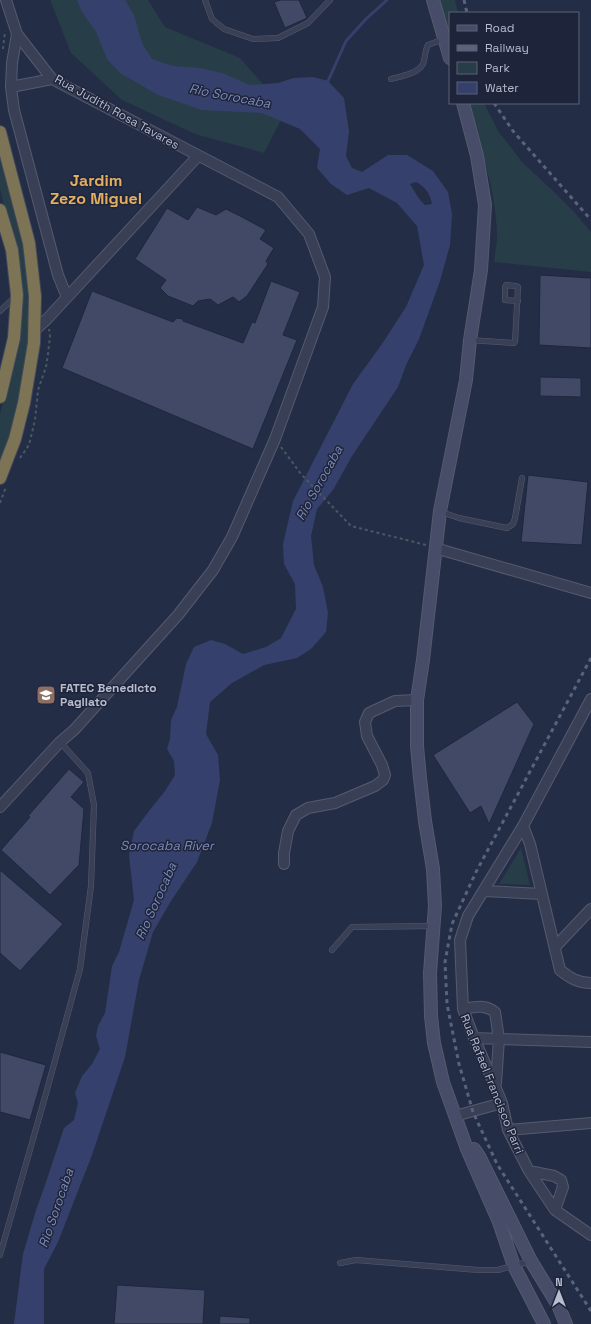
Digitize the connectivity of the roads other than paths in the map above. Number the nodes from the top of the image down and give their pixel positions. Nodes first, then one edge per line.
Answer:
1 (6, 0) edge
2 (205, 0) edge
3 (330, 0) edge
4 (433, 0) edge
5 (17, 34) junction
6 (444, 39) junction
7 (449, 55) edge
8 (52, 79) junction
9 (391, 79) dead end
10 (11, 87) junction
11 (463, 104) edge
12 (0, 132) edge
13 (198, 156) junction
14 (0, 210) edge
15 (17, 295) junction
16 (67, 297) junction
17 (518, 301) dead end
18 (0, 311) edge
19 (34, 331) junction
20 (470, 340) junction
21 (2, 371) edge
22 (1, 395) edge
23 (0, 478) edge
24 (522, 478) dead end
25 (440, 511) junction
26 (435, 548) junction
27 (591, 593) edge
28 (591, 699) edge
29 (417, 700) junction
30 (60, 742) junction
31 (0, 807) edge
32 (523, 826) junction
33 (284, 864) dead end
34 (484, 891) junction
35 (542, 894) junction
36 (591, 909) edge
37 (433, 926) junction
38 (555, 947) junction
39 (332, 950) dead end
40 (591, 983) edge
41 (463, 1009) junction
42 (474, 1038) junction
43 (499, 1039) junction
44 (591, 1042) edge
45 (495, 1086) junction
46 (502, 1103) junction
47 (457, 1120) junction
48 (591, 1123) edge
49 (508, 1130) junction
50 (529, 1171) junction
51 (555, 1210) junction
52 (591, 1235) edge
53 (0, 1255) edge
54 (531, 1261) junction
55 (340, 1263) dead end
56 (514, 1266) junction
57 (544, 1324) edge
58 (566, 1324) edge

1 - 5 street, Rua Judith Rosa Tavares
2 - 3 lane
4 - 6 main road
5 - 8 street, Rua Judith Rosa Tavares
5 - 10 street
6 - 7 main road
6 - 9 lane
8 - 10 street
8 - 13 street, Rua Judith Rosa Tavares
10 - 16 street
11 - 20 main road
12 - 19 highway
13 - 16 street
13 - 30 street, Rua Judith Rosa Tavares
14 - 15 highway
15 - 18 lane
15 - 21 highway
16 - 19 street
17 - 20 lane
19 - 23 highway
20 - 25 main road
21 - 22 highway
24 - 25 lane
25 - 26 main road
26 - 27 street
26 - 29 main road
28 - 32 street, Rua Rafael Francisco Parri
29 - 33 street
29 - 37 main road
30 - 31 street, Rua Judith Rosa Tavares
30 - 53 lane
32 - 34 street, Rua Rafael Francisco Parri
32 - 35 street
34 - 35 street
34 - 41 street, Rua Rafael Francisco Parri
35 - 38 street
36 - 38 street
37 - 39 lane
37 - 47 main road
38 - 40 street
41 - 42 street, Rua Rafael Francisco Parri
41 - 43 street
42 - 43 street
42 - 45 street, Rua Rafael Francisco Parri
43 - 44 street
43 - 45 street
45 - 46 street, Rua Rafael Francisco Parri
46 - 47 street
46 - 49 street, Rua Rafael Francisco Parri
47 - 54 main road
47 - 56 main road
48 - 49 street
49 - 50 street, Rua Rafael Francisco Parri
50 - 51 street, Rua Rafael Francisco Parri
50 - 51 street
51 - 52 street, Rua Rafael Francisco Parri
54 - 56 lane
54 - 58 main road
55 - 56 lane
56 - 57 main road

